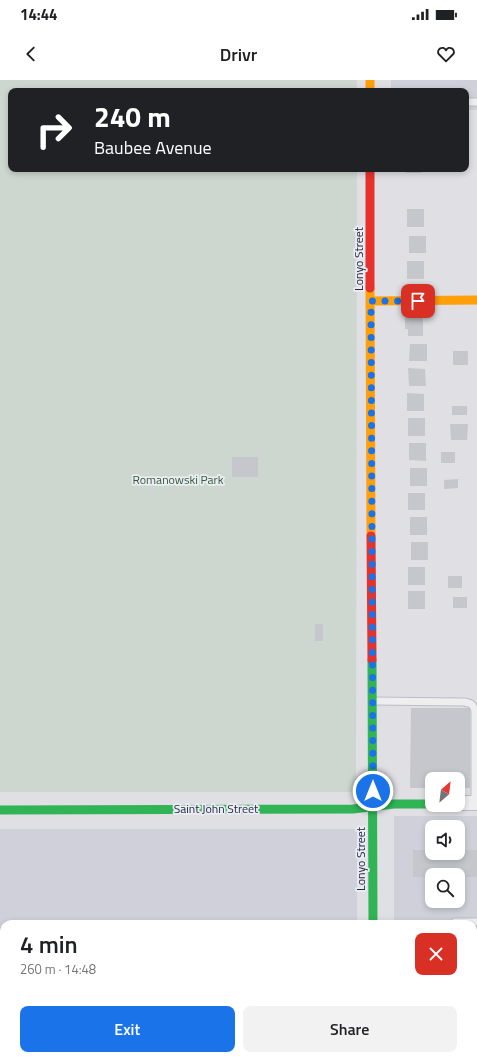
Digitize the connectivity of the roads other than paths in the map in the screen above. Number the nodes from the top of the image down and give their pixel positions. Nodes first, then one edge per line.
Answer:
1 (370, 172) edge
2 (477, 300) edge
3 (371, 301) junction
4 (373, 701) junction
5 (476, 803) edge
6 (425, 804) edge
7 (465, 804) edge
8 (373, 806) junction
9 (0, 810) edge
10 (373, 920) edge

1 - 3 street, Lonyo Street
2 - 3 street
3 - 4 street, Lonyo Street
4 - 5 lane
4 - 8 street, Lonyo Street
5 - 7 street
6 - 8 street, Saint John Street
8 - 9 street, Saint John Street
8 - 10 street, Lonyo Street

